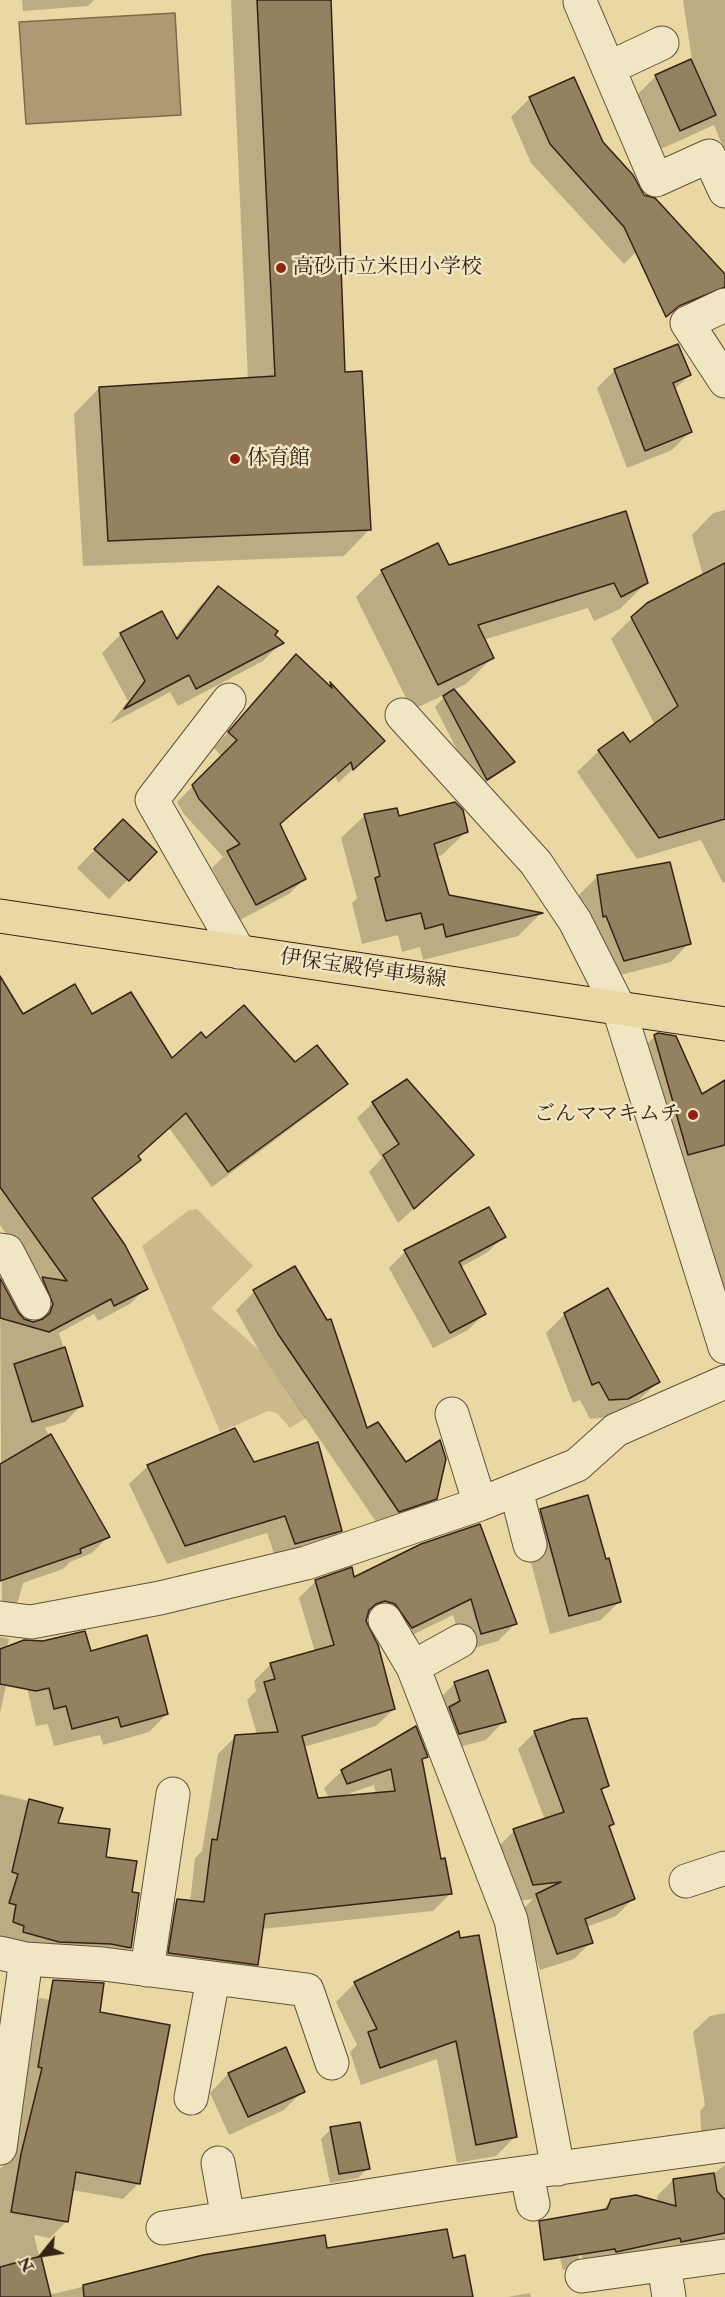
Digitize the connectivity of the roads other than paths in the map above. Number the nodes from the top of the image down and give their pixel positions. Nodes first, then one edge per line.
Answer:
1 (580, 2) dead end
2 (662, 43) dead end
3 (609, 68) junction
4 (725, 191) edge
5 (725, 305) edge
6 (725, 381) edge
7 (229, 700) dead end
8 (402, 715) dead end
9 (0, 916) edge
10 (239, 952) junction
11 (618, 1006) junction
12 (725, 1024) edge
13 (0, 1250) edge
14 (34, 1303) dead end
15 (725, 1347) edge
16 (725, 1382) edge
17 (452, 1414) dead end
18 (516, 1490) junction
19 (480, 1504) junction
20 (530, 1545) dead end
21 (0, 1618) edge
22 (385, 1620) dead end
23 (460, 1641) dead end
24 (413, 1667) junction
25 (173, 1794) dead end
26 (725, 1868) edge
27 (686, 1881) dead end
28 (13, 1956) edge
29 (147, 1970) junction
30 (213, 1979) junction
31 (332, 2063) dead end
32 (191, 2098) dead end
33 (725, 2145) edge
34 (0, 2148) edge
35 (218, 2163) dead end
36 (539, 2183) junction
37 (228, 2218) junction
38 (163, 2228) dead end
39 (725, 2256) edge
40 (664, 2265) junction
41 (582, 2276) dead end
42 (669, 2297) edge

1 - 3 street
2 - 3 street
3 - 4 street
5 - 6 street
7 - 10 street
8 - 11 street
9 - 10 main road, 伊保宝殿停車場線
10 - 11 main road, 伊保宝殿停車場線
11 - 12 main road, 伊保宝殿停車場線
11 - 15 street
13 - 14 street
16 - 18 street
17 - 19 street
18 - 19 street
18 - 20 street
19 - 21 street
22 - 24 street
23 - 24 street
24 - 36 street
25 - 29 street
26 - 27 street
28 - 29 street
28 - 34 street
29 - 30 street
30 - 31 street
30 - 32 street
33 - 36 street
35 - 37 street
36 - 37 street
37 - 38 street
39 - 40 street
40 - 41 street
40 - 42 street

